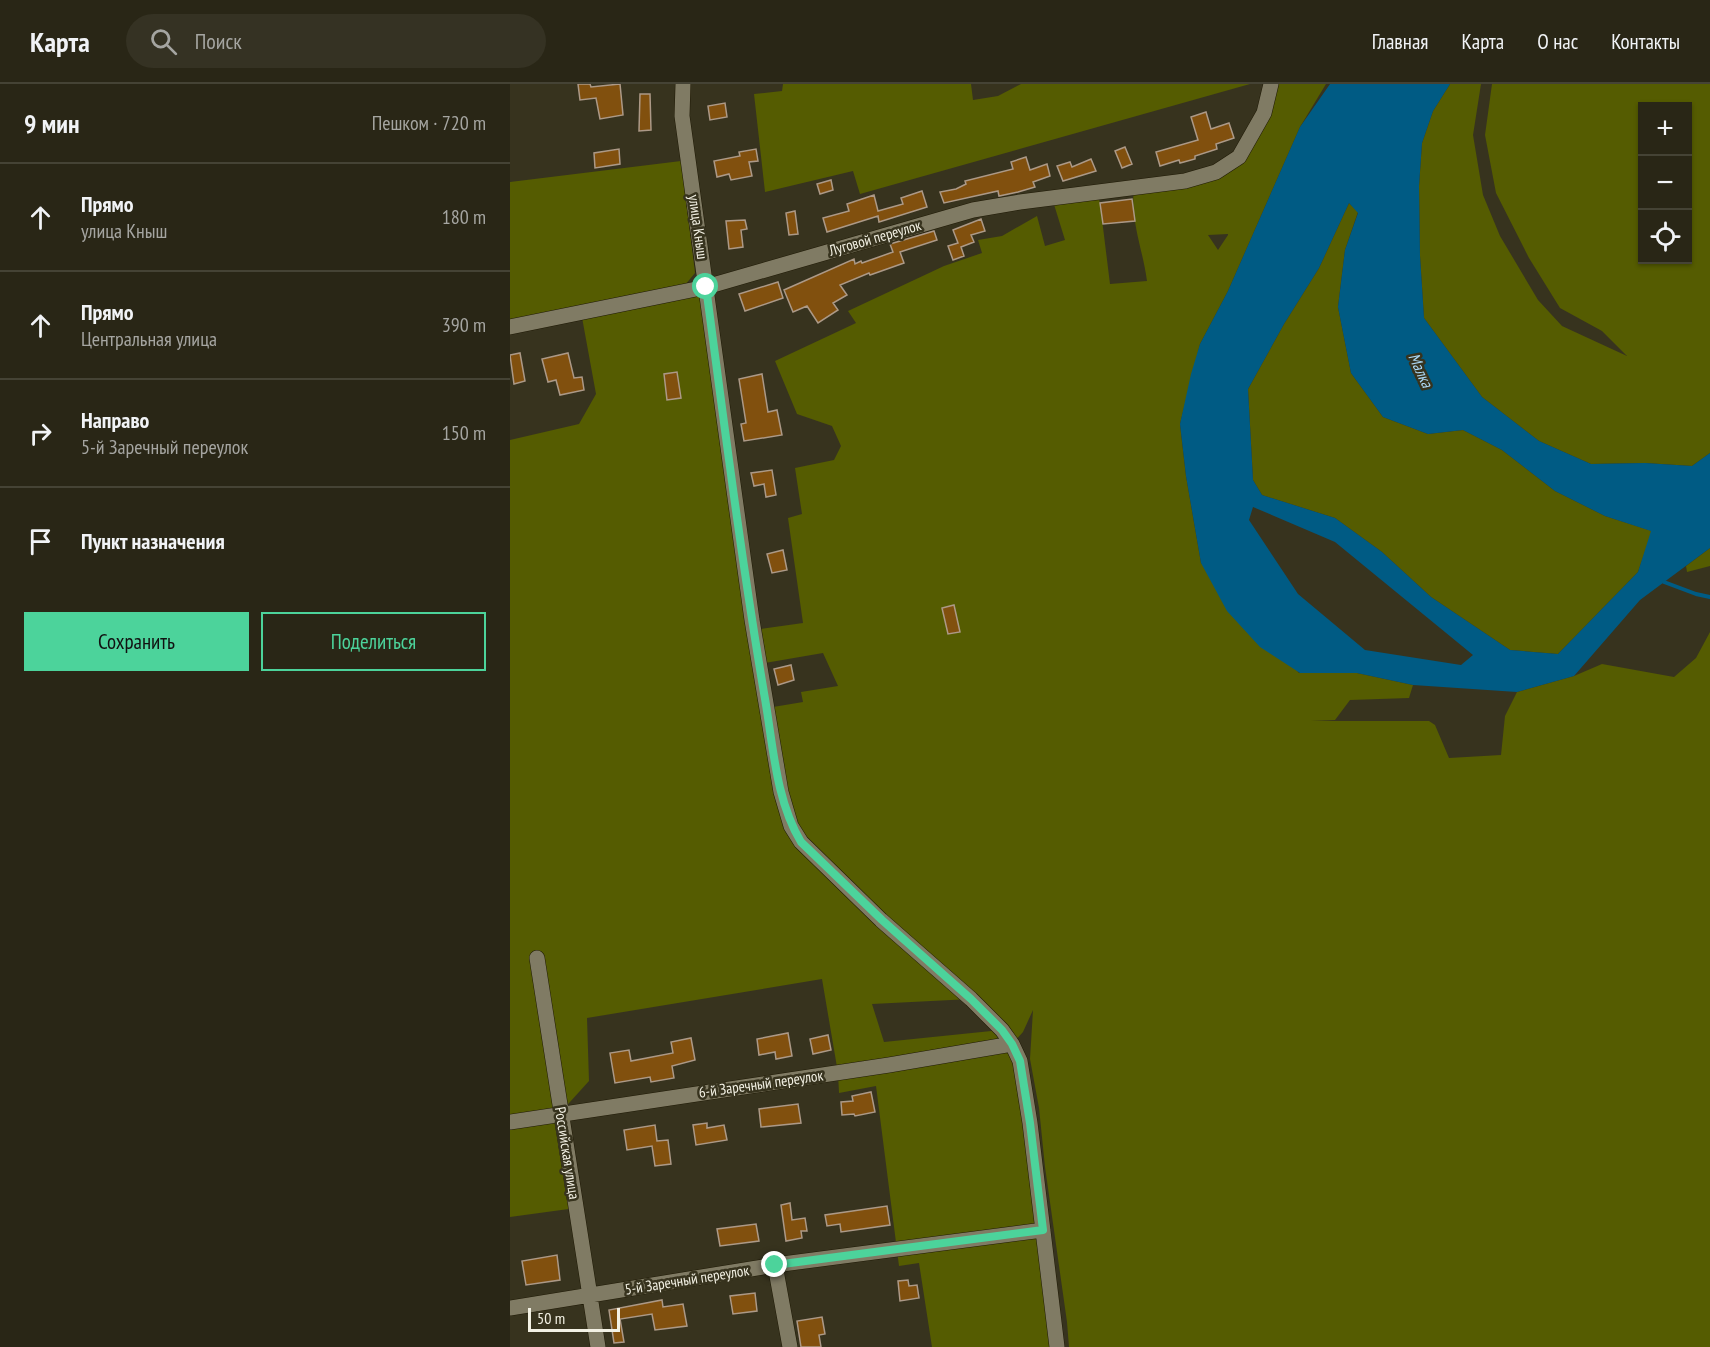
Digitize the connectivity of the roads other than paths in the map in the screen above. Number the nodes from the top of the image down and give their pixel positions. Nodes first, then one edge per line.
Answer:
1 (683, 84) edge
2 (1270, 84) edge
3 (706, 287) junction
4 (510, 327) edge
5 (537, 958) dead end
6 (1012, 1044) junction
7 (560, 1113) junction
8 (510, 1122) edge
9 (1043, 1230) junction
10 (775, 1265) junction
11 (590, 1296) junction
12 (510, 1308) edge
13 (598, 1347) edge
14 (790, 1347) edge
15 (1057, 1347) edge

1 - 3 street, улица Кныш
2 - 3 street, Луговой переулок
3 - 4 street, Луговой переулок
3 - 6 street, улица Кныш
5 - 7 street, Российская улица
6 - 7 street, 6-й Заречный переулок
6 - 9 street
7 - 8 street, 6-й Заречный переулок
7 - 11 street, Российская улица
9 - 10 street, 5-й Заречный переулок
9 - 15 street
10 - 11 street, 5-й Заречный переулок
10 - 14 street
11 - 12 street, 5-й Заречный переулок
11 - 13 street, Российская улица

